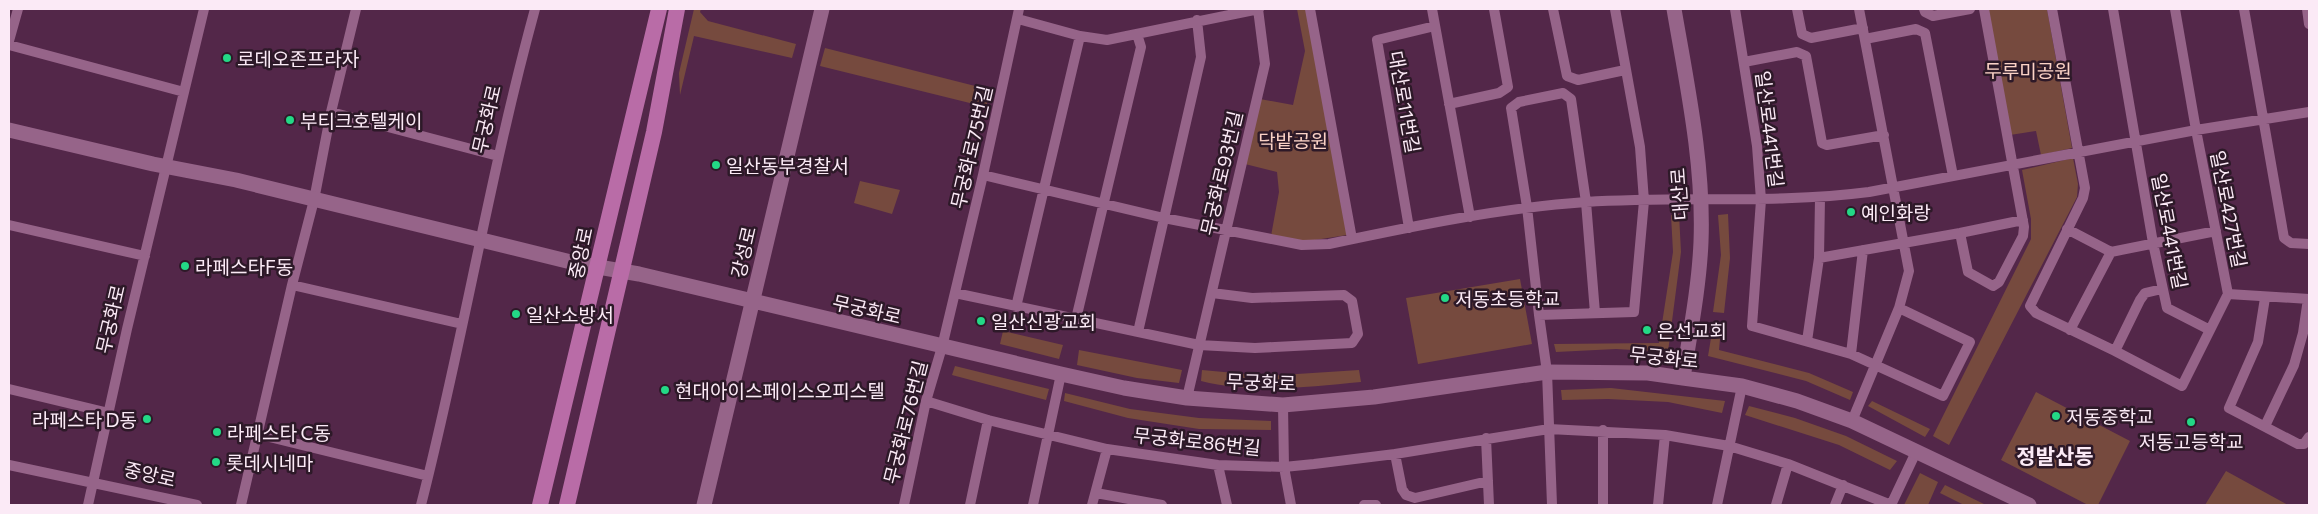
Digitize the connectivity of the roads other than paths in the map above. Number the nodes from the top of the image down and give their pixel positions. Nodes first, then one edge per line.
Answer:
1 (18, 9) edge
2 (204, 9) edge
3 (356, 9) edge
4 (535, 9) edge
5 (659, 9) edge
6 (677, 9) edge
7 (822, 9) edge
8 (1258, 9) edge
9 (1310, 9) edge
10 (1432, 9) edge
11 (1494, 9) edge
12 (1553, 9) edge
13 (1615, 9) edge
14 (1674, 9) edge
15 (1735, 9) edge
16 (1797, 9) edge
17 (1859, 9) edge
18 (1970, 9) edge
19 (1984, 9) edge
20 (2052, 9) edge
21 (2113, 9) edge
22 (2175, 9) edge
23 (2244, 9) edge
24 (2307, 9) edge
25 (1925, 10) edge
26 (1018, 14) edge
27 (1197, 20) junction
28 (2309, 24) edge
29 (1435, 26) junction
30 (1863, 28) junction
31 (1137, 34) junction
32 (1080, 36) junction
33 (1865, 39) junction
34 (9, 41) edge
35 (9, 45) edge
36 (1744, 62) junction
37 (1625, 70) junction
38 (184, 92) junction
39 (1449, 104) junction
40 (332, 112) junction
41 (2309, 112) edge
42 (2263, 119) junction
43 (9, 130) edge
44 (2196, 130) junction
45 (1884, 135) junction
46 (2135, 142) junction
47 (2078, 153) junction
48 (498, 156) junction
49 (2013, 165) junction
50 (166, 166) junction
51 (983, 175) junction
52 (1953, 176) junction
53 (1894, 188) junction
54 (1043, 190) junction
55 (1820, 198) junction
56 (314, 200) junction
57 (1700, 200) junction
58 (1761, 200) junction
59 (1644, 201) junction
60 (1586, 202) junction
61 (1105, 204) junction
62 (1527, 207) junction
63 (1470, 217) junction
64 (1164, 218) junction
65 (2023, 220) junction
66 (9, 225) edge
67 (1409, 228) junction
68 (2066, 229) junction
69 (1226, 230) junction
70 (2216, 232) junction
71 (1960, 233) junction
72 (482, 239) junction
73 (1352, 240) junction
74 (1904, 243) junction
75 (2153, 243) junction
76 (2309, 244) edge
77 (1863, 250) junction
78 (2111, 252) junction
79 (145, 256) junction
80 (1819, 258) junction
81 (598, 267) junction
82 (622, 271) junction
83 (292, 285) junction
84 (2162, 289) junction
85 (955, 293) junction
86 (1212, 293) junction
87 (2228, 294) junction
88 (2265, 298) junction
89 (2309, 299) edge
90 (752, 303) junction
91 (1016, 306) junction
92 (1900, 308) junction
93 (1595, 313) junction
94 (1539, 314) junction
95 (1076, 319) junction
96 (462, 324) junction
97 (2070, 330) junction
98 (2210, 330) junction
99 (1138, 332) junction
100 (1807, 341) junction
101 (1200, 345) junction
102 (942, 347) junction
103 (2115, 351) junction
104 (1851, 354) junction
105 (1875, 364) junction
106 (1547, 372) junction
107 (1061, 374) junction
108 (1683, 378) junction
109 (1742, 386) junction
110 (9, 389) edge
111 (1187, 398) junction
112 (926, 401) junction
113 (1283, 405) junction
114 (109, 413) junction
115 (988, 420) junction
116 (1852, 421) junction
117 (2266, 426) junction
118 (1549, 429) junction
119 (1603, 430) junction
120 (257, 434) junction
121 (1049, 435) junction
122 (1665, 436) junction
123 (1486, 438) junction
124 (2306, 441) edge
125 (1730, 446) junction
126 (1107, 449) junction
127 (1916, 452) junction
128 (1395, 454) junction
129 (1788, 464) junction
130 (9, 465) edge
131 (1218, 465) junction
132 (1284, 467) junction
133 (428, 476) junction
134 (1488, 481) junction
135 (94, 482) junction
136 (1843, 485) junction
137 (1096, 493) junction
138 (88, 505) edge
139 (197, 505) edge
140 (241, 505) edge
141 (421, 505) edge
142 (540, 505) edge
143 (567, 505) edge
144 (704, 505) edge
145 (904, 505) edge
146 (970, 505) edge
147 (1032, 505) edge
148 (1092, 505) edge
149 (1162, 505) edge
150 (1227, 505) edge
151 (1291, 505) edge
152 (1364, 505) edge
153 (1376, 505) edge
154 (1489, 505) edge
155 (1552, 505) edge
156 (1603, 505) edge
157 (1658, 505) edge
158 (1717, 505) edge
159 (1776, 505) edge
160 (1835, 505) edge
161 (1891, 505) edge
162 (2029, 505) edge

1 - 34 street
2 - 38 street, 무궁화로
3 - 40 street
4 - 48 street, 무궁화로
5 - 81 main road, 중앙로
6 - 82 main road
7 - 90 main road, 강성로
8 - 27 street
8 - 69 street, 무궁화로93번길
9 - 73 street
10 - 29 street
11 - 39 street
12 - 37 street
13 - 37 street
14 - 57 main road, 대산로
15 - 36 street, 일산로441번길
16 - 30 street
17 - 30 street
18 - 25 street
19 - 49 street
20 - 47 street
21 - 46 street, 일산로441번길
22 - 44 street
23 - 42 street
24 - 28 street
26 - 32 street
26 - 51 street, 무궁화로75번길
27 - 31 street
27 - 64 street
29 - 39 street
29 - 67 street, 대산로11번길
30 - 33 street
31 - 32 street
31 - 61 street
32 - 54 street
33 - 45 street
33 - 52 street
35 - 38 street
36 - 45 street
36 - 58 street, 일산로441번길
37 - 59 street
38 - 50 street, 무궁화로
39 - 63 street
40 - 48 street
40 - 56 street
41 - 42 street, 일산로441번길
42 - 44 street, 일산로441번길
42 - 76 street
43 - 50 main road, 무궁화로
44 - 46 street, 일산로441번길
44 - 70 street, 일산로427번길
45 - 53 street
46 - 47 street, 일산로441번길
46 - 75 street, 일산로441번길
47 - 49 street, 일산로441번길
47 - 68 street
48 - 72 street, 무궁화로
49 - 52 street, 일산로441번길
49 - 65 street
50 - 56 main road, 무궁화로
50 - 79 street, 무궁화로
51 - 54 street
51 - 85 street, 무궁화로75번길
52 - 53 street, 일산로441번길
53 - 55 street, 일산로441번길
53 - 74 street
54 - 61 street
54 - 91 street
55 - 58 street, 일산로441번길
55 - 80 street
56 - 72 main road, 무궁화로
56 - 83 street
57 - 58 street, 일산로441번길
57 - 59 street
57 - 108 main road, 대산로
58 - 100 street, 일산로441번길
59 - 60 street
59 - 93 street
60 - 62 street
60 - 62 street
60 - 93 street
61 - 64 street
61 - 95 street
62 - 63 street
62 - 94 street
63 - 67 street
64 - 69 street
64 - 99 street
65 - 71 street
65 - 71 street
66 - 79 street
67 - 73 street
68 - 78 street
68 - 97 street
69 - 73 street
69 - 86 street, 무궁화로93번길
70 - 75 street
70 - 87 street, 일산로427번길
71 - 74 street
72 - 81 main road, 무궁화로
72 - 96 street, 무궁화로
74 - 77 street
74 - 92 street
75 - 78 street
75 - 84 street, 일산로441번길
77 - 80 street
77 - 104 street
78 - 97 street
79 - 114 street, 무궁화로
80 - 100 street
81 - 82 main road, 무궁화로
81 - 142 main road, 중앙로
82 - 90 main road, 무궁화로
82 - 143 main road
83 - 96 street
83 - 120 street
84 - 98 street, 일산로441번길
84 - 103 street
85 - 91 street
85 - 102 street, 무궁화로75번길
86 - 101 street, 무궁화로93번길
86 - 101 street
87 - 88 street, 일산로427번길
87 - 98 street, 일산로427번길
88 - 89 street, 일산로427번길
88 - 117 street
89 - 117 street, 일산로427번길
90 - 102 main road, 무궁화로
90 - 144 main road, 강성로
91 - 95 street
92 - 105 street
92 - 105 street
93 - 94 street
94 - 106 street
95 - 99 street
96 - 133 street, 무궁화로
97 - 103 street
98 - 103 street, 일산로427번길
99 - 101 street
100 - 104 street
101 - 111 street, 무궁화로93번길
102 - 107 main road, 무궁화로
102 - 112 street, 무궁화로76번길
104 - 105 street
105 - 116 street
106 - 108 main road, 무궁화로
106 - 113 main road, 무궁화로
106 - 118 street
107 - 111 main road, 무궁화로
107 - 121 street
108 - 109 main road, 무궁화로
109 - 116 main road, 무궁화로
109 - 125 street
110 - 114 street
111 - 113 main road, 무궁화로
112 - 115 street, 무궁화로86번길
112 - 145 street, 무궁화로76번길
113 - 132 street
114 - 135 street, 무궁화로
115 - 121 street, 무궁화로86번길
115 - 146 street
116 - 127 main road, 무궁화로
117 - 124 street
118 - 119 street, 무궁화로86번길
118 - 123 street, 무궁화로86번길
118 - 155 street
119 - 122 street, 무궁화로86번길
119 - 156 street
120 - 133 street
120 - 140 street
121 - 126 street, 무궁화로86번길
121 - 147 street
122 - 125 street, 무궁화로86번길
122 - 157 street
123 - 128 street, 무궁화로86번길
123 - 134 street
125 - 129 street, 무궁화로86번길
125 - 158 street
126 - 131 street, 무궁화로86번길
126 - 137 street, 무궁화로86번길
127 - 161 street
127 - 162 main road, 무궁화로
128 - 132 street, 무궁화로86번길
128 - 134 street
129 - 136 street, 무궁화로86번길
129 - 159 street
130 - 135 street, 중앙로
131 - 132 street, 무궁화로86번길
131 - 150 street
132 - 151 street
133 - 141 street, 무궁화로
134 - 154 street
135 - 138 street, 무궁화로
135 - 139 street, 중앙로
136 - 160 street
136 - 161 street, 무궁화로86번길
137 - 148 street, 무궁화로86번길
137 - 149 street
152 - 153 street

